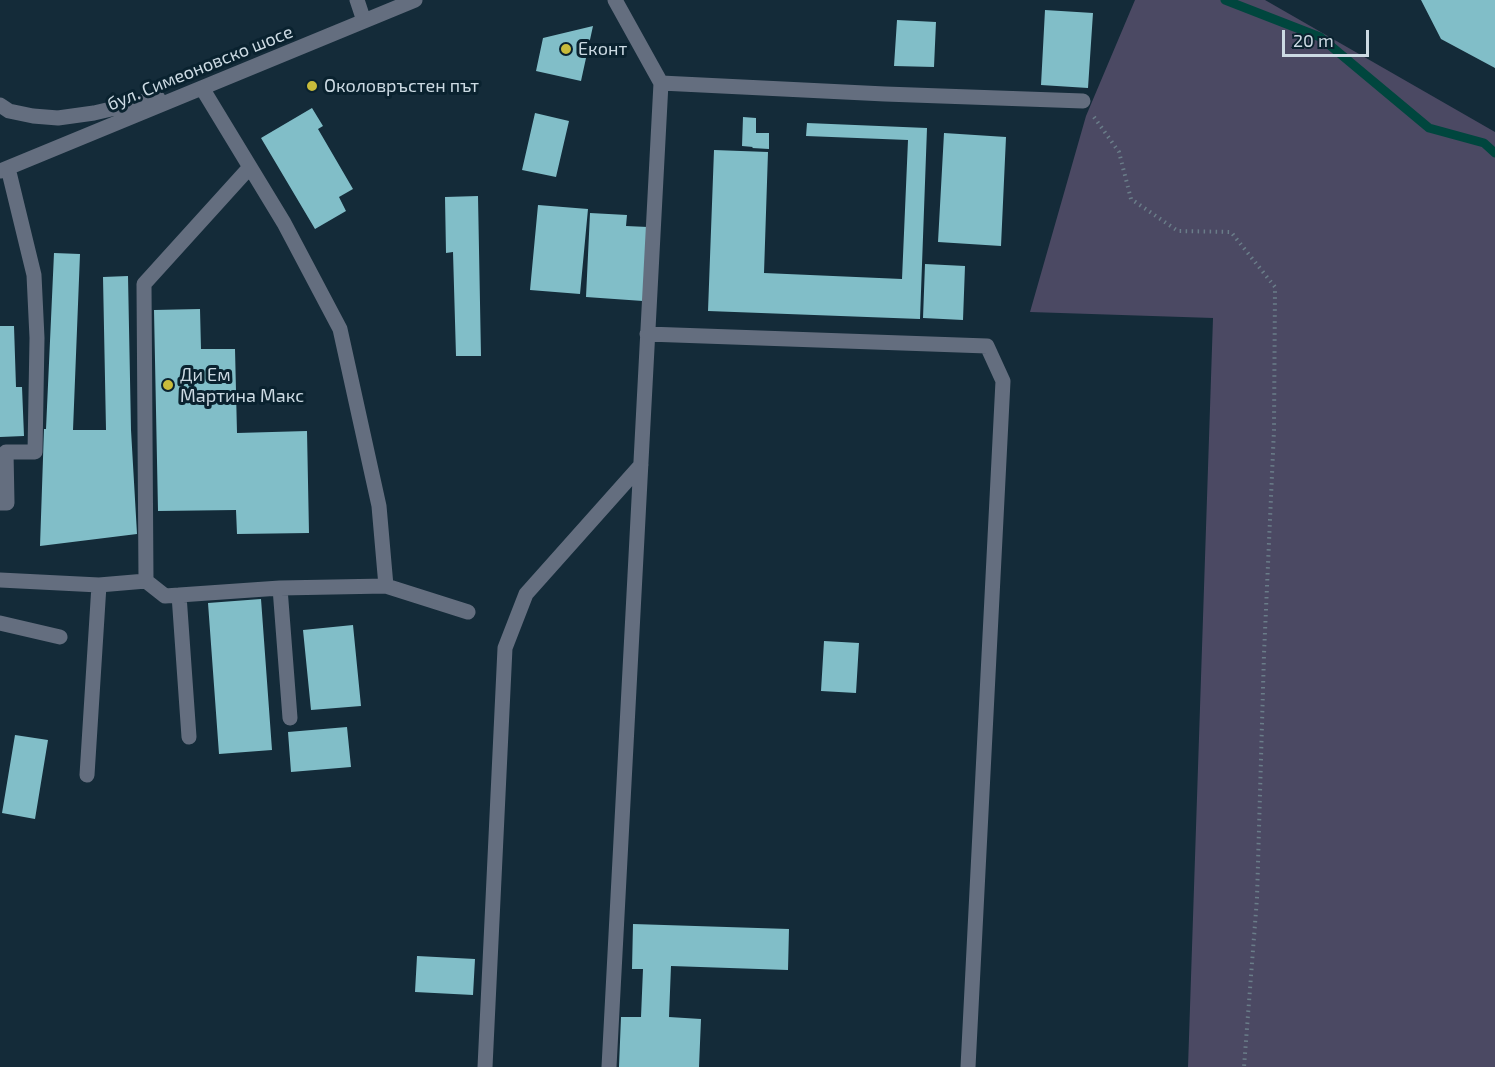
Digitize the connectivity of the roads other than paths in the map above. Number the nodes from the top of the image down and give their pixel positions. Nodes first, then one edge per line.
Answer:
1 (357, 0) edge
2 (415, 0) edge
3 (615, 0) edge
4 (364, 21) junction
5 (661, 83) junction
6 (202, 88) junction
7 (1083, 101) road end
8 (0, 105) edge
9 (250, 167) junction
10 (4, 170) edge
11 (647, 334) junction
12 (641, 465) junction
13 (0, 503) edge
14 (0, 580) edge
15 (146, 581) junction
16 (99, 585) junction
17 (386, 586) junction
18 (280, 588) junction
19 (179, 595) junction
20 (468, 612) dead end
21 (0, 623) edge
22 (60, 637) dead end
23 (290, 718) dead end
24 (189, 737) dead end
25 (87, 775) dead end
26 (485, 1067) edge
27 (609, 1067) edge
28 (968, 1067) edge

1 - 4 street
2 - 4 street, бул. Симеоновско шосе
3 - 5 street
4 - 6 street, бул. Симеоновско шосе
5 - 7 street
5 - 11 street
6 - 8 street
6 - 9 street
6 - 10 street, бул. Симеоновско шосе
9 - 15 street
9 - 17 street
10 - 13 street
11 - 12 street
11 - 28 street
12 - 26 street
12 - 27 street
14 - 16 street
15 - 16 street
15 - 19 street
16 - 25 street
17 - 18 street
17 - 20 street
18 - 19 street
18 - 23 street
19 - 24 street
21 - 22 street

